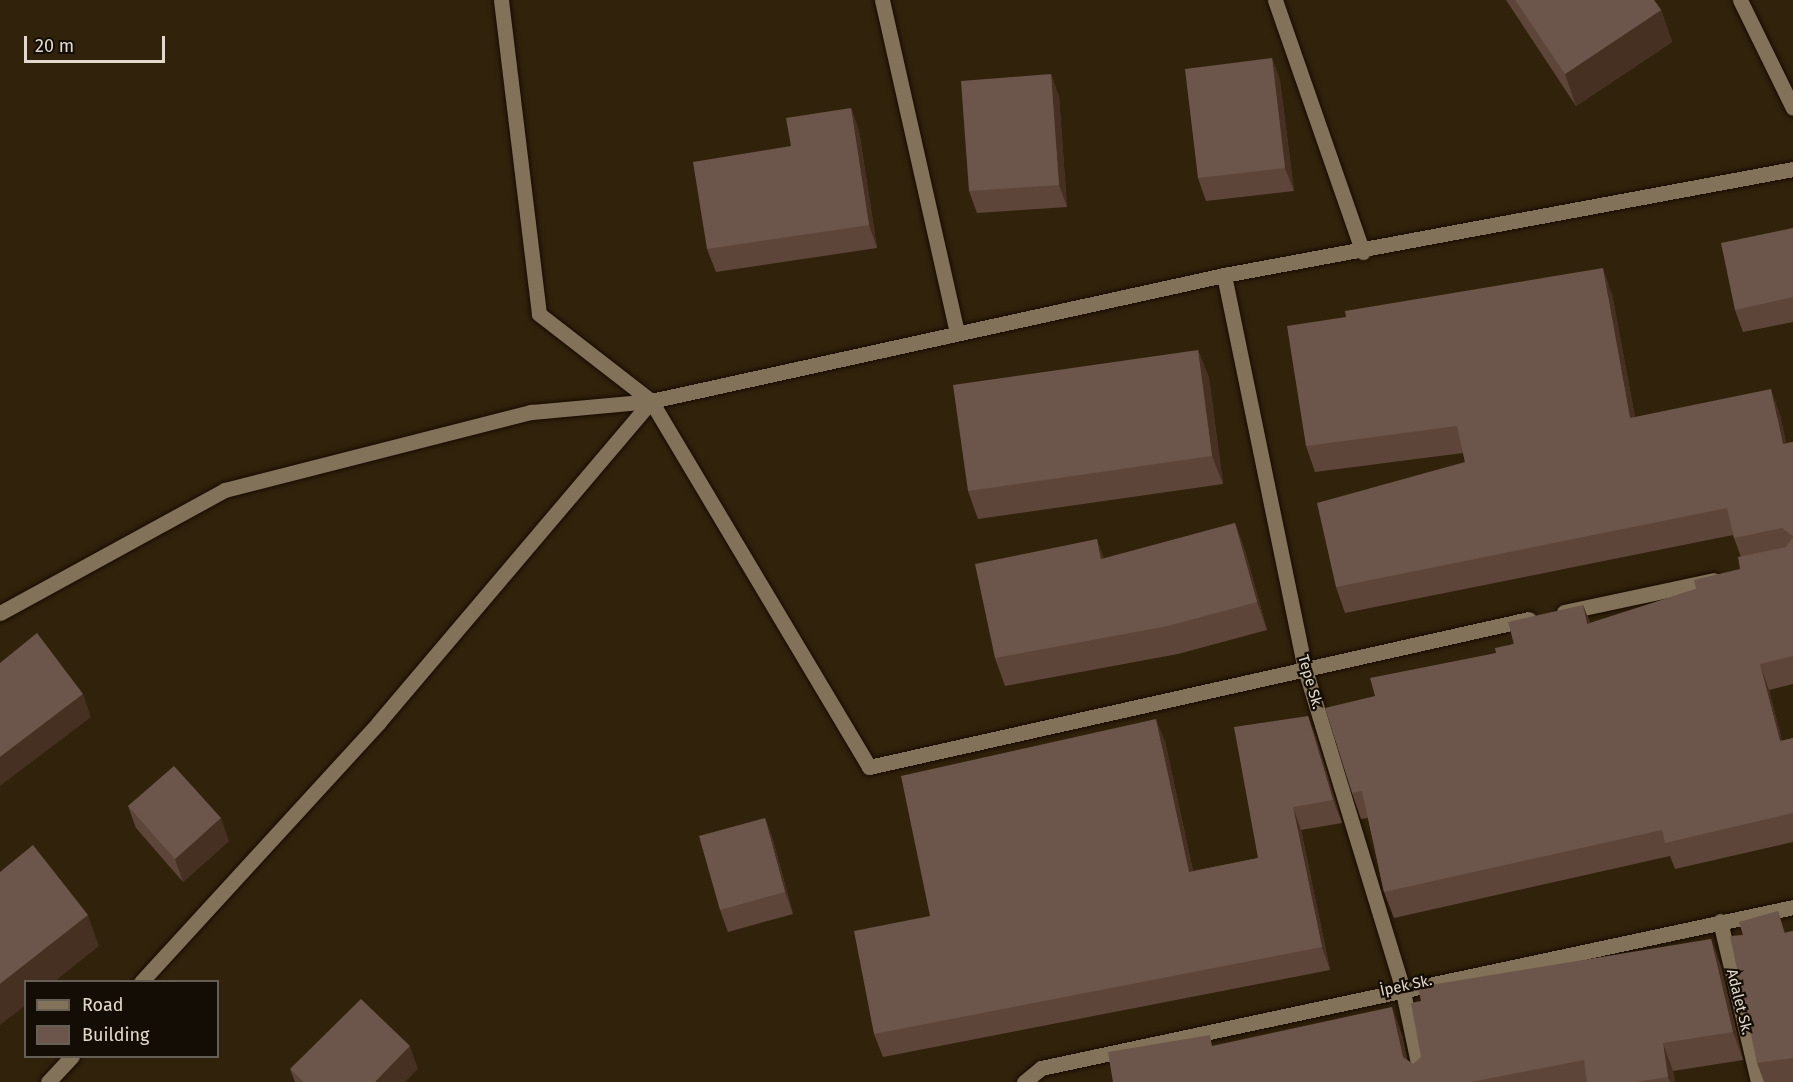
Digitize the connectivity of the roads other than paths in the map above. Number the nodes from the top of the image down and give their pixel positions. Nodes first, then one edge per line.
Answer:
1 (501, 0) edge
2 (882, 0) edge
3 (1275, 0) edge
4 (1740, 0) edge
5 (1793, 108) edge
6 (1793, 169) edge
7 (1363, 252) junction
8 (1224, 275) junction
9 (957, 332) junction
10 (651, 401) junction
11 (1735, 576) edge
12 (0, 613) edge
13 (1304, 666) junction
14 (1793, 907) edge
15 (1720, 921) junction
16 (142, 980) edge
17 (1402, 987) junction
18 (70, 1058) edge
19 (1044, 1075) edge
20 (48, 1082) edge
21 (1024, 1082) edge
22 (1422, 1082) edge
23 (1758, 1082) edge

1 - 10 street
2 - 9 street
3 - 7 street
4 - 5 street
6 - 7 street
7 - 8 street
8 - 9 street
8 - 13 street, Tepe Sk.
9 - 10 street
10 - 12 street
10 - 13 street
10 - 16 street
11 - 13 street
13 - 17 street, Tepe Sk.
14 - 15 street, İpek Sk.
15 - 17 street, İpek Sk.
15 - 23 street, Adalet Sk.
17 - 19 street, İpek Sk.
17 - 22 street, Tepe Sk.
18 - 20 street
19 - 21 street, İpek Sk.

